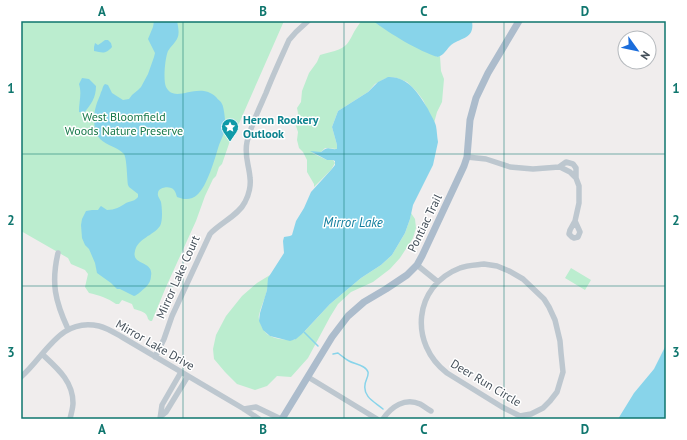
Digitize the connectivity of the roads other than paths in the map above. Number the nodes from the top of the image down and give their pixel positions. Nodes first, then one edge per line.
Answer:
1 (308, 21) edge
2 (519, 21) edge
3 (467, 157) junction
4 (575, 221) dead end
5 (58, 253) dead end
6 (417, 265) junction
7 (438, 282) junction
8 (68, 329) junction
9 (42, 354) junction
10 (156, 357) junction
11 (180, 372) junction
12 (188, 376) junction
13 (21, 377) edge
14 (308, 377) junction
15 (166, 397) junction
16 (173, 401) junction
17 (244, 409) junction
18 (431, 411) dead end
19 (160, 417) edge
20 (70, 419) edge
21 (258, 419) edge
22 (282, 419) edge
23 (376, 419) edge
24 (384, 419) edge

1 - 10 street, Mirror Lake Court
2 - 3 main road, Pontiac Trail
3 - 4 street
3 - 6 main road, Pontiac Trail
5 - 8 street
6 - 7 street
6 - 14 main road, Pontiac Trail
7 - 7 street, Deer Run Circle
8 - 9 street, Mirror Lake Drive
8 - 10 street, Mirror Lake Drive
9 - 13 street, Mirror Lake Drive
9 - 20 street
10 - 11 street, Mirror Lake Drive
11 - 12 street, Mirror Lake Drive
11 - 15 street
12 - 16 street
12 - 17 street, Mirror Lake Drive
14 - 22 main road, Pontiac Trail
14 - 23 street
15 - 16 street
15 - 19 street
16 - 19 street
17 - 21 street, Mirror Lake Drive
17 - 22 street, Mirror Lake Drive
18 - 24 street

